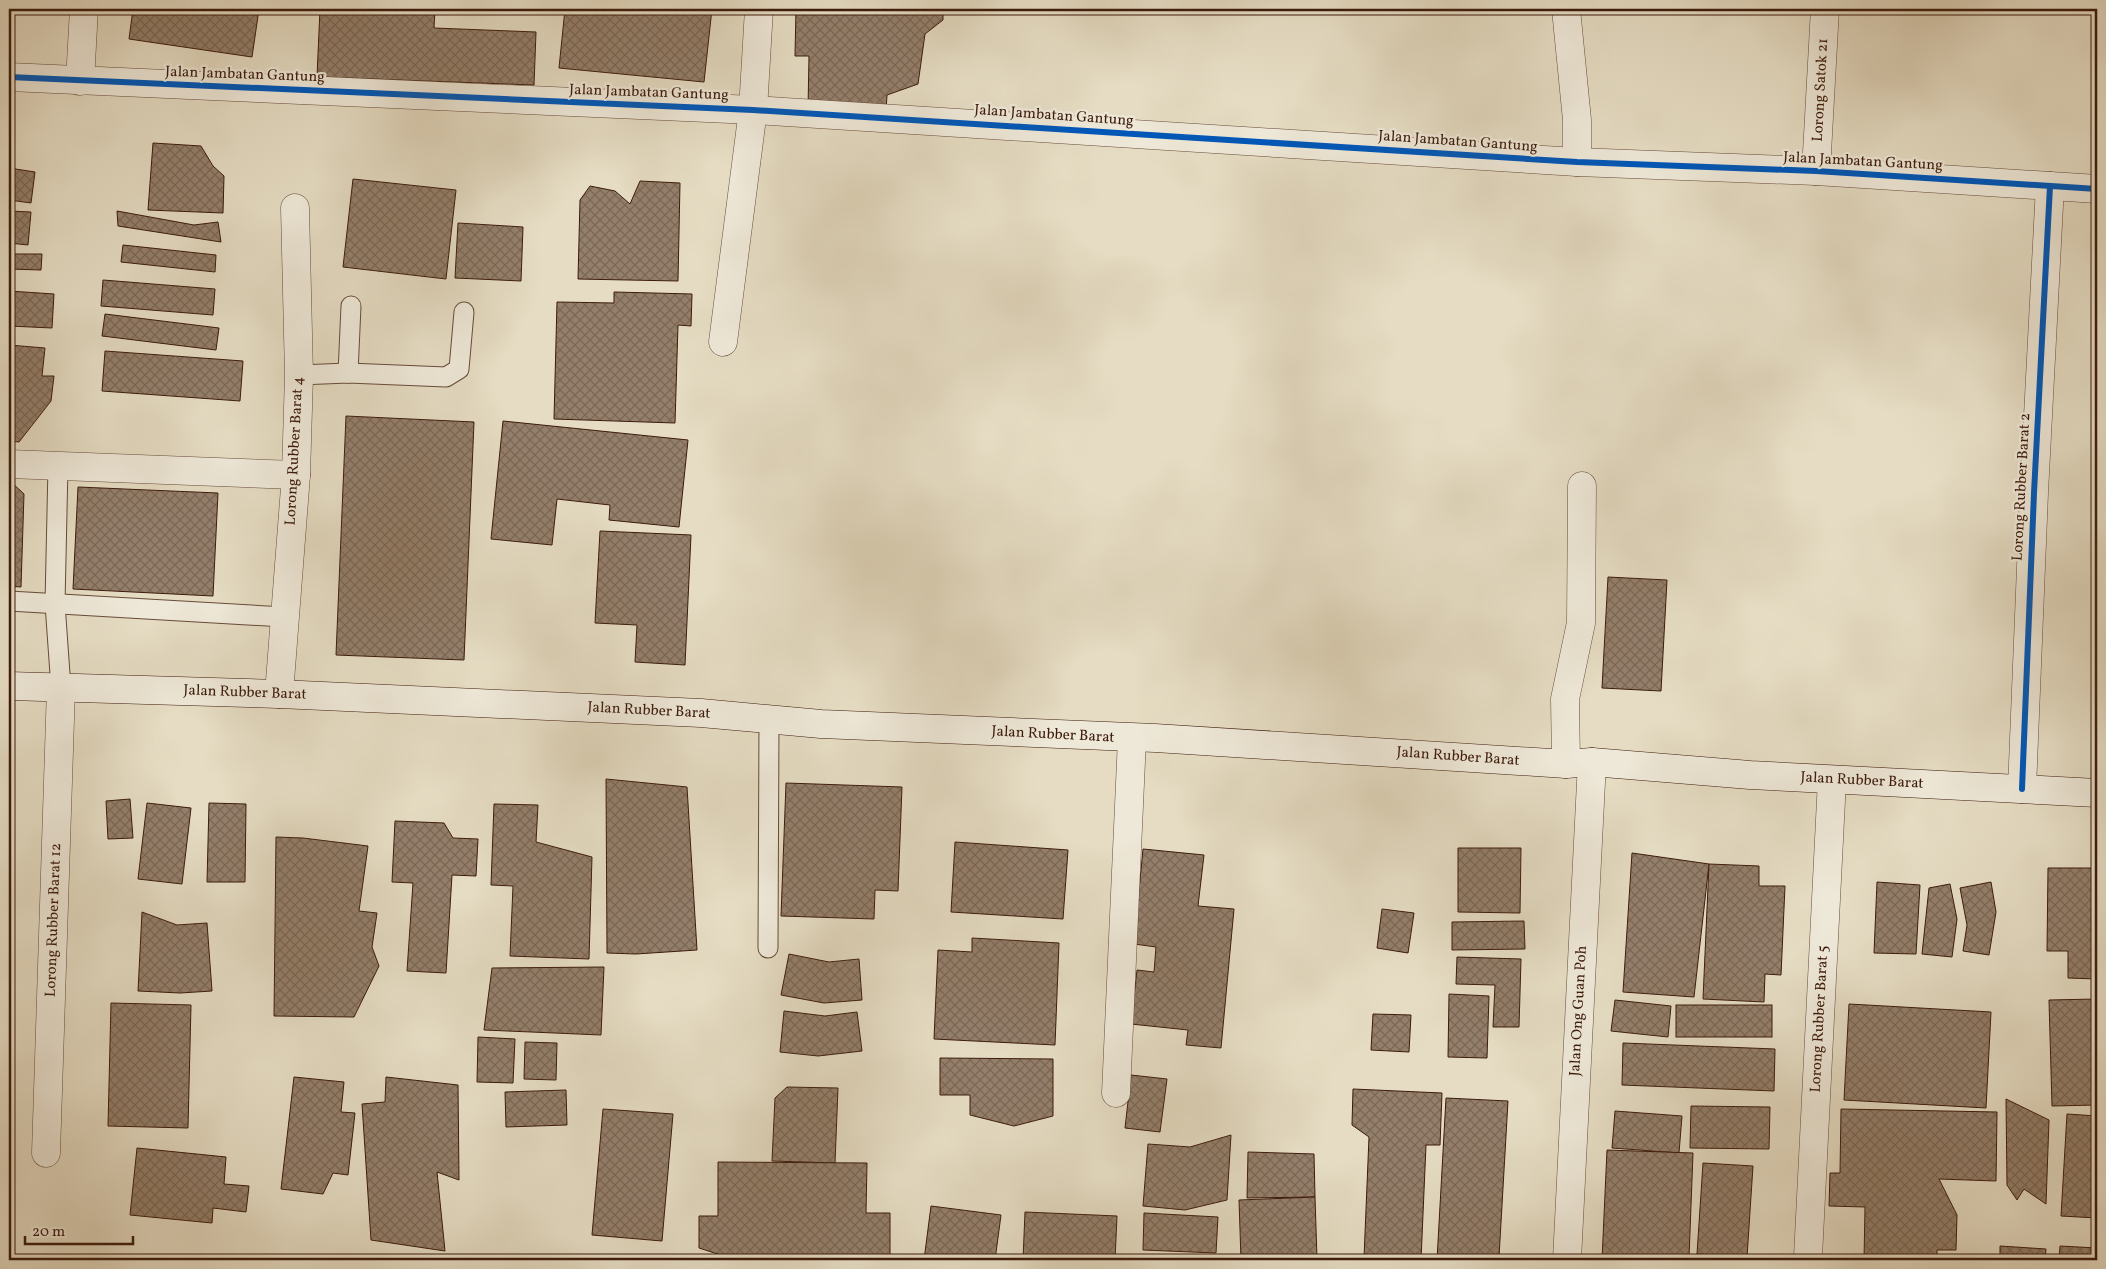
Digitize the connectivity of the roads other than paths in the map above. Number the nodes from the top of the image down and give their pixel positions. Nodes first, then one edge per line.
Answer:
1 (84, 9) edge
2 (759, 9) edge
3 (1566, 9) edge
4 (1825, 9) edge
5 (9, 77) edge
6 (80, 80) junction
7 (753, 110) junction
8 (1577, 162) junction
9 (1816, 171) junction
10 (2050, 186) junction
11 (2097, 189) edge
12 (295, 208) dead end
13 (351, 306) dead end
14 (464, 312) dead end
15 (723, 342) dead end
16 (348, 374) junction
17 (299, 375) junction
18 (9, 464) edge
19 (58, 466) junction
20 (296, 476) junction
21 (1582, 486) dead end
22 (9, 601) edge
23 (55, 604) junction
24 (284, 617) junction
25 (9, 686) edge
26 (62, 688) junction
27 (279, 694) junction
28 (769, 721) junction
29 (1132, 738) junction
30 (1579, 763) junction
31 (1832, 780) junction
32 (2022, 789) junction
33 (2097, 793) edge
34 (768, 948) dead end
35 (1116, 1093) dead end
36 (46, 1152) dead end
37 (1808, 1258) dead end
38 (1567, 1260) edge

1 - 6 street
2 - 7 street
3 - 8 street
4 - 9 street, Lorong Satok 21
5 - 6 street, Jalan Jambatan Gantung
6 - 7 street, Jalan Jambatan Gantung
7 - 8 street, Jalan Jambatan Gantung
7 - 15 street
8 - 9 street, Jalan Jambatan Gantung
9 - 10 street, Jalan Jambatan Gantung
10 - 11 street, Jalan Jambatan Gantung
10 - 32 street, Lorong Rubber Barat 2
12 - 17 street, Lorong Rubber Barat 4
13 - 16 lane
14 - 16 lane
16 - 17 lane
17 - 20 street, Lorong Rubber Barat 4
18 - 19 street
19 - 20 street
19 - 23 lane
20 - 24 street, Lorong Rubber Barat 4
21 - 30 street, Jalan Ong Guan Poh
22 - 23 lane
23 - 24 lane
23 - 26 lane
24 - 27 street, Lorong Rubber Barat 4
25 - 26 street, Jalan Rubber Barat
26 - 27 street, Jalan Rubber Barat
26 - 36 street, Lorong Rubber Barat 12
27 - 28 street, Jalan Rubber Barat
28 - 29 street, Jalan Rubber Barat
28 - 34 lane
29 - 30 street, Jalan Rubber Barat
29 - 35 street
30 - 31 street, Jalan Rubber Barat
30 - 38 street, Jalan Ong Guan Poh
31 - 32 street, Jalan Rubber Barat
31 - 37 street, Lorong Rubber Barat 5
32 - 33 street, Jalan Rubber Barat

